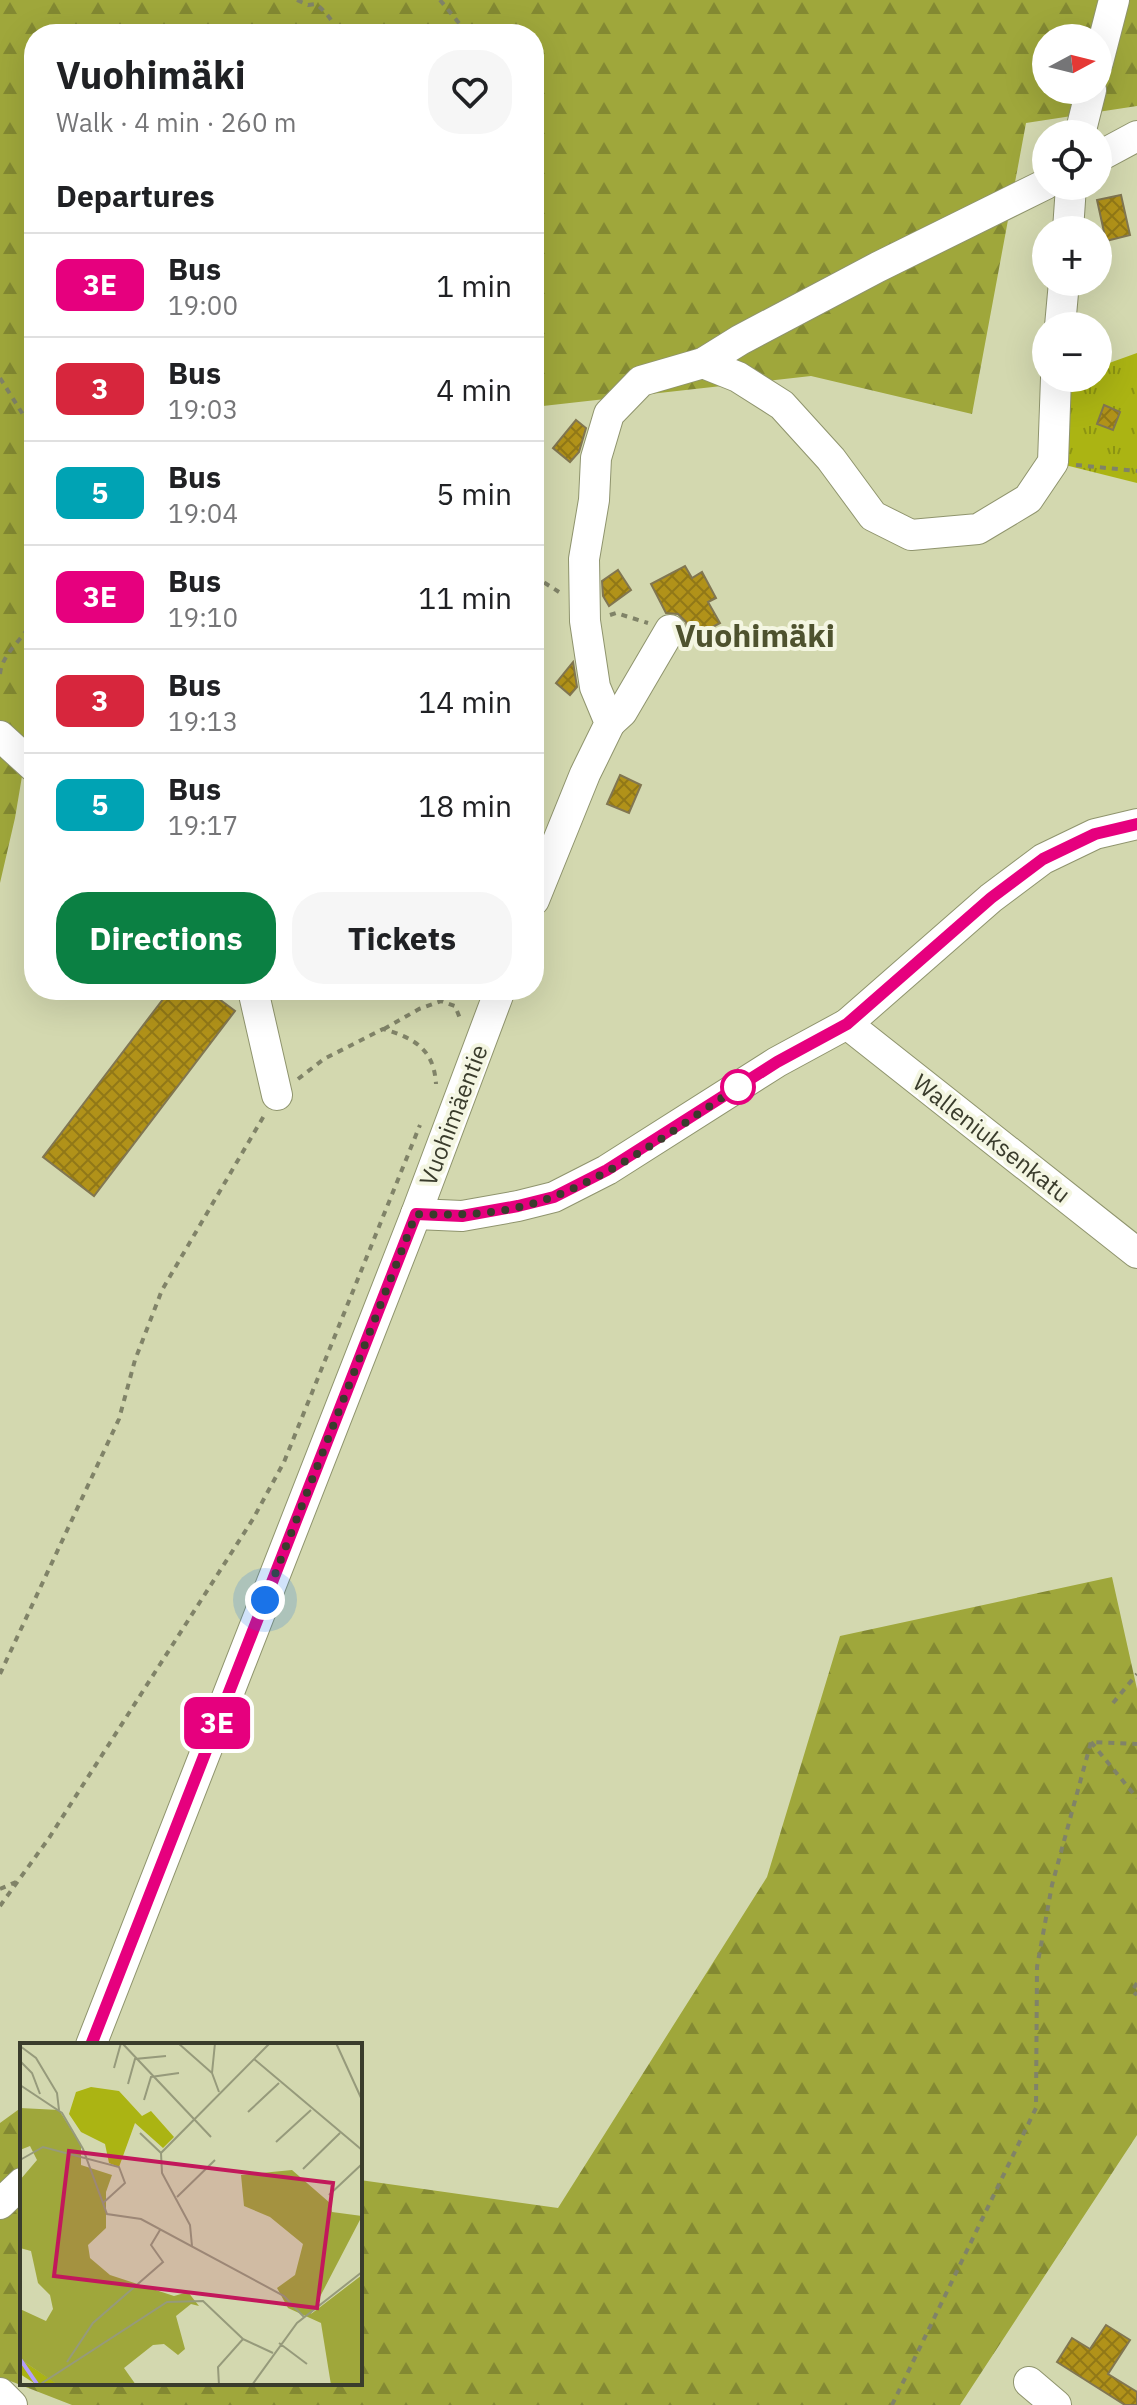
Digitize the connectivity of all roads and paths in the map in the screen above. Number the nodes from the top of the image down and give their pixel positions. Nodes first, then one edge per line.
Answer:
1 (297, 0) edge
2 (440, 0) edge
3 (1114, 0) edge
4 (335, 24) edge
5 (460, 24) edge
6 (1108, 24) edge
7 (1137, 136) edge
8 (1112, 149) edge
9 (1032, 191) edge
10 (703, 363) junction
11 (0, 378) edge
12 (1056, 392) edge
13 (24, 416) edge
14 (1053, 462) junction
15 (1136, 469) edge
16 (585, 621) junction
17 (670, 630) joint
18 (24, 634) edge
19 (0, 674) edge
20 (610, 723) junction
21 (0, 736) edge
22 (24, 758) edge
23 (1137, 824) edge
24 (544, 875) edge
25 (255, 1000) edge
26 (496, 1000) edge
27 (847, 1024) junction
28 (383, 1029) junction
29 (458, 1031) dead end
30 (443, 1068) dead end
31 (437, 1082) junction
32 (277, 1095) junction
33 (431, 1096) dead end
34 (420, 1124) dead end
35 (416, 1214) junction
36 (1137, 1253) edge
37 (0, 1674) edge
38 (1137, 1674) edge
39 (1113, 1703) dead end
40 (1091, 1742) junction
41 (1137, 1744) edge
42 (1137, 1798) edge
43 (17, 1881) junction
44 (0, 1889) edge
45 (0, 1906) edge
46 (1137, 1983) edge
47 (1137, 1995) edge
48 (92, 2043) edge
49 (20, 2185) edge
50 (0, 2204) edge
51 (1029, 2382) dead end
52 (0, 2393) edge
53 (12, 2405) edge
54 (892, 2405) edge
55 (1056, 2405) edge

1 - 4 path
2 - 5 path
3 - 6 street
7 - 8 street
9 - 10 street
10 - 14 street
10 - 16 street
11 - 13 path
12 - 14 street
14 - 15 path
16 - 17 path
16 - 20 street
17 - 20 street
18 - 19 path
20 - 24 street
21 - 22 street
23 - 27 street
25 - 32 street
26 - 35 street, Vuohimäentie
27 - 35 street
27 - 36 street, Walleniuksenkatu
28 - 29 path
28 - 31 path
28 - 32 path
30 - 31 path
31 - 33 path
32 - 37 path
34 - 43 path
35 - 48 street, Vuohimäentie
38 - 39 path
40 - 41 path
40 - 42 path
40 - 54 path
43 - 44 path
43 - 45 path
46 - 47 path
49 - 50 street
51 - 55 street
52 - 53 street

